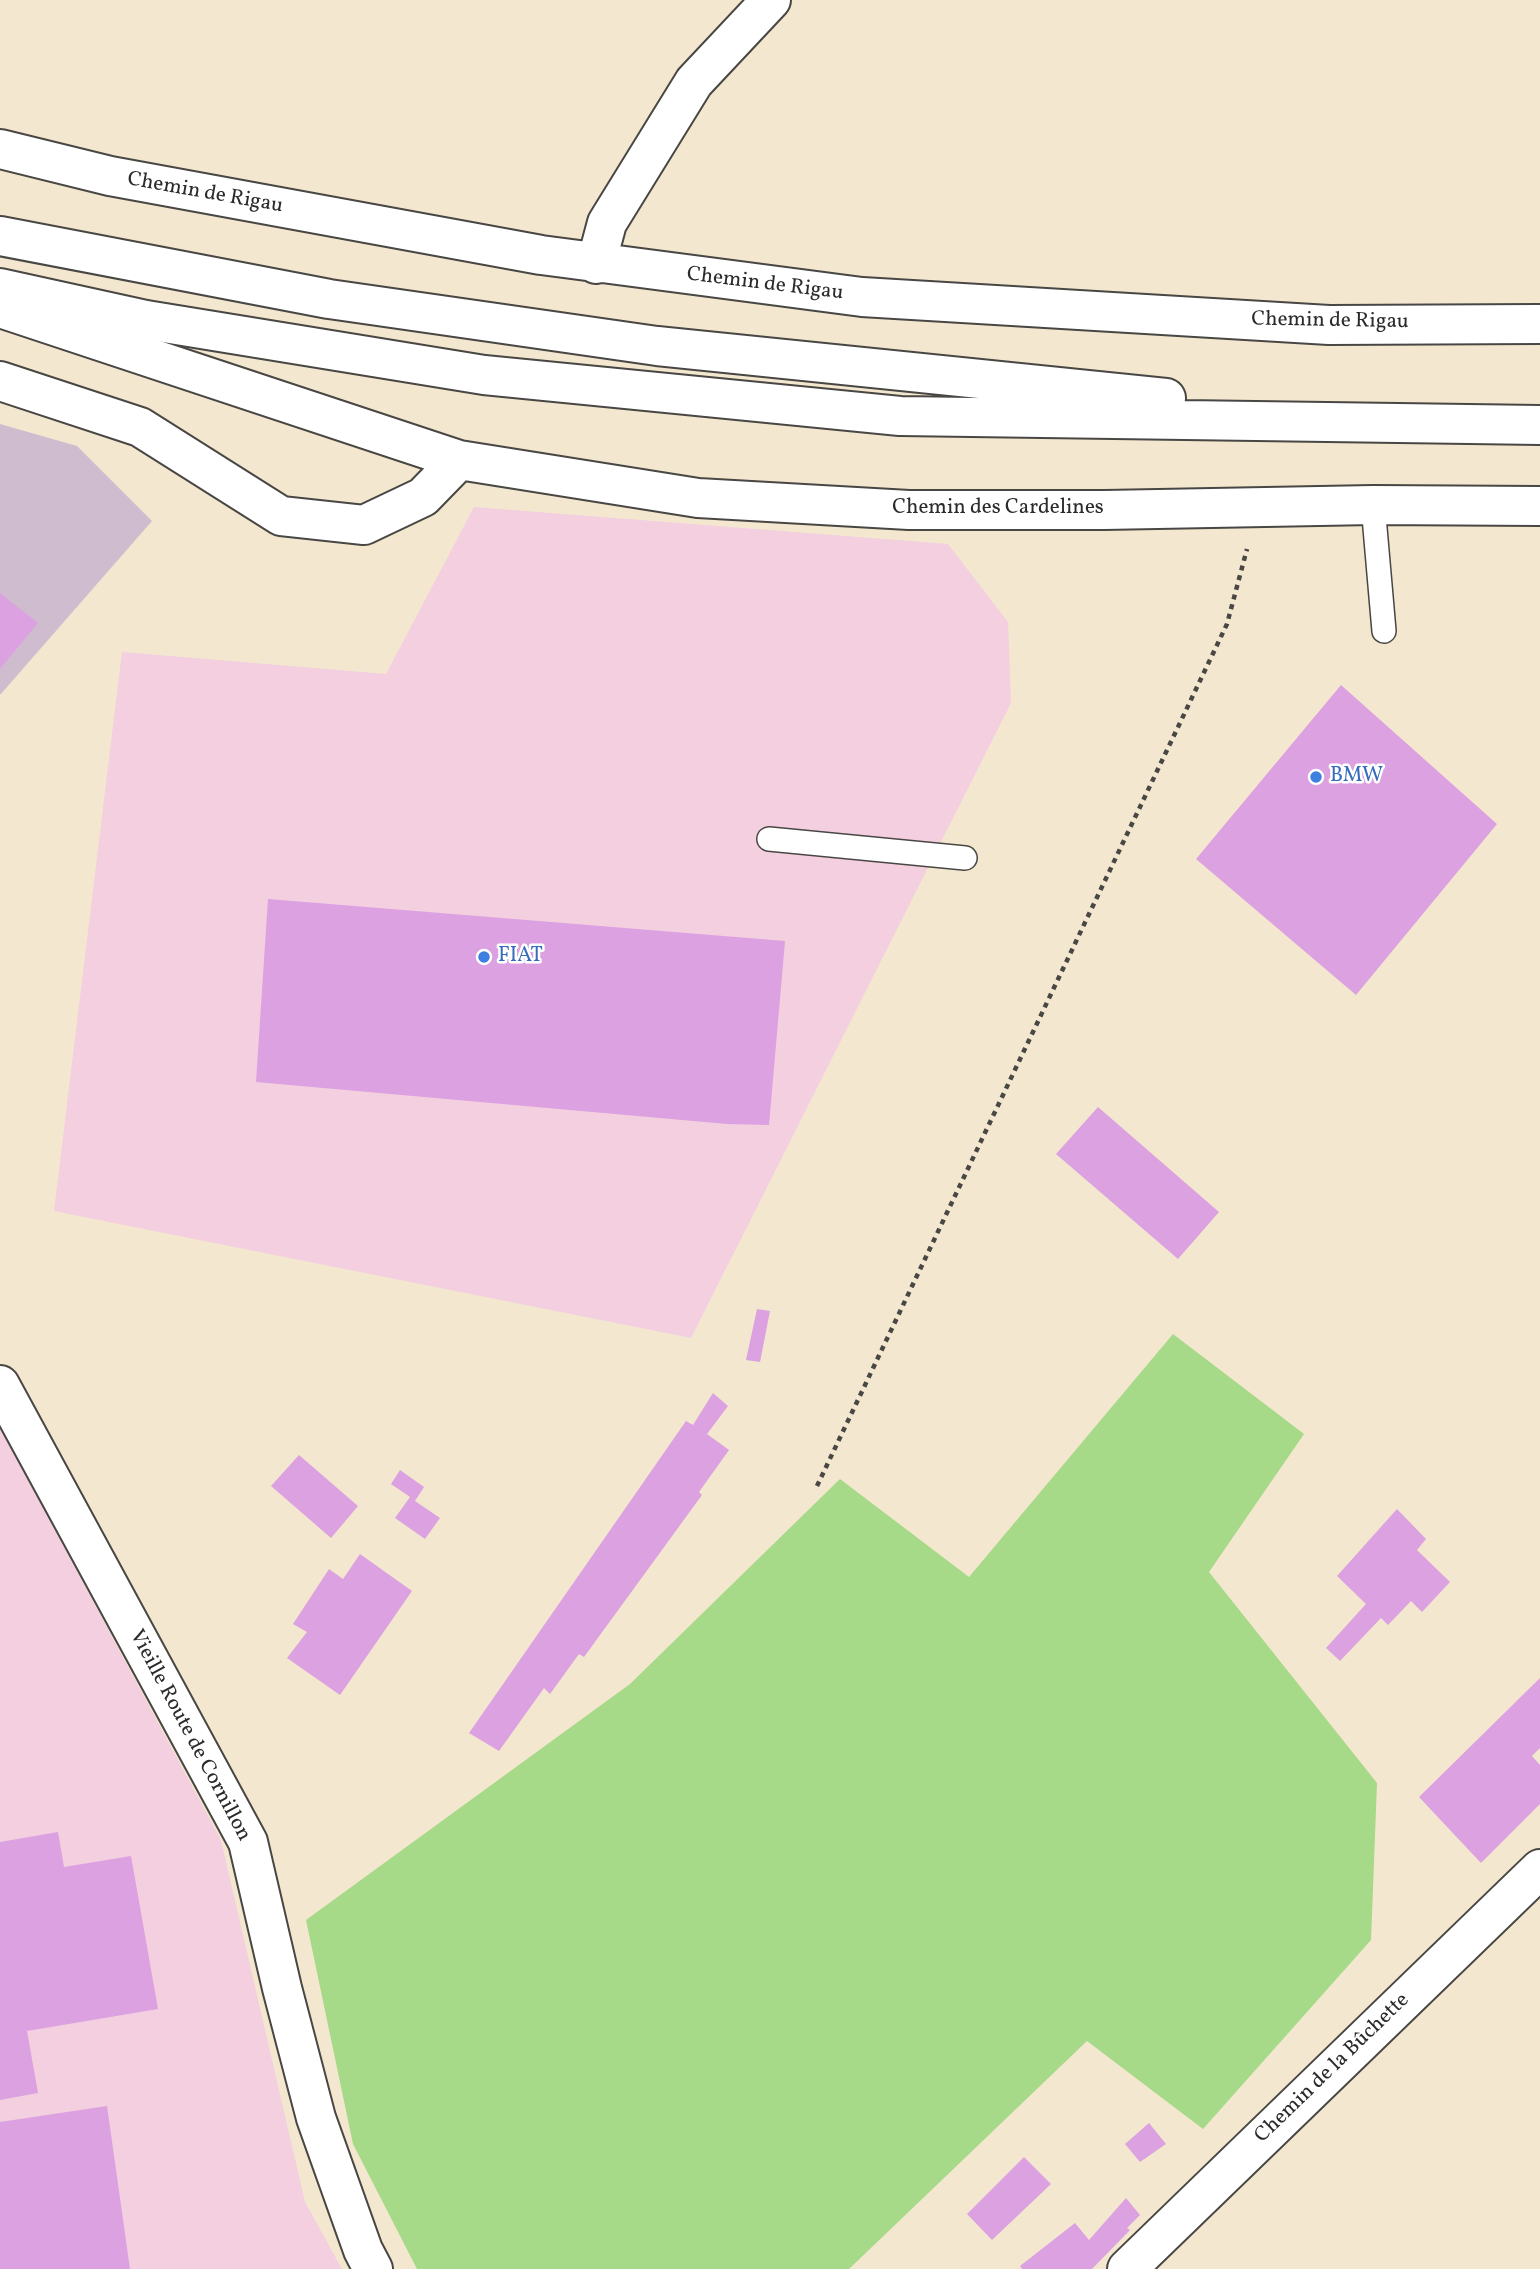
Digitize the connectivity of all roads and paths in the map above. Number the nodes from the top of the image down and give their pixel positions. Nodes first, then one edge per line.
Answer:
1 (771, 0) edge
2 (0, 149) edge
3 (0, 236) edge
4 (596, 264) junction
5 (0, 288) edge
6 (0, 308) edge
7 (1540, 324) edge
8 (0, 381) edge
9 (1270, 422) junction
10 (1540, 425) edge
11 (459, 460) junction
12 (1373, 505) junction
13 (1540, 506) edge
14 (1258, 507) junction
15 (1384, 631) dead end
16 (769, 839) dead end
17 (965, 858) dead end
18 (0, 1385) edge
19 (817, 1486) dead end
20 (1540, 1870) edge
21 (373, 2269) edge
22 (1127, 2269) edge

1 - 4 street
2 - 4 street, Chemin de Rigau
3 - 9 street
4 - 7 street, Chemin de Rigau
5 - 9 street
6 - 11 street, Chemin des Cardelines
8 - 11 street
9 - 10 street
11 - 14 street, Chemin des Cardelines
12 - 13 street, Chemin des Cardelines
12 - 14 street, Chemin des Cardelines
12 - 15 lane
14 - 19 path
16 - 17 lane
18 - 21 street, Vieille Route de Cornillon
20 - 22 street, Chemin de la Bûchette

